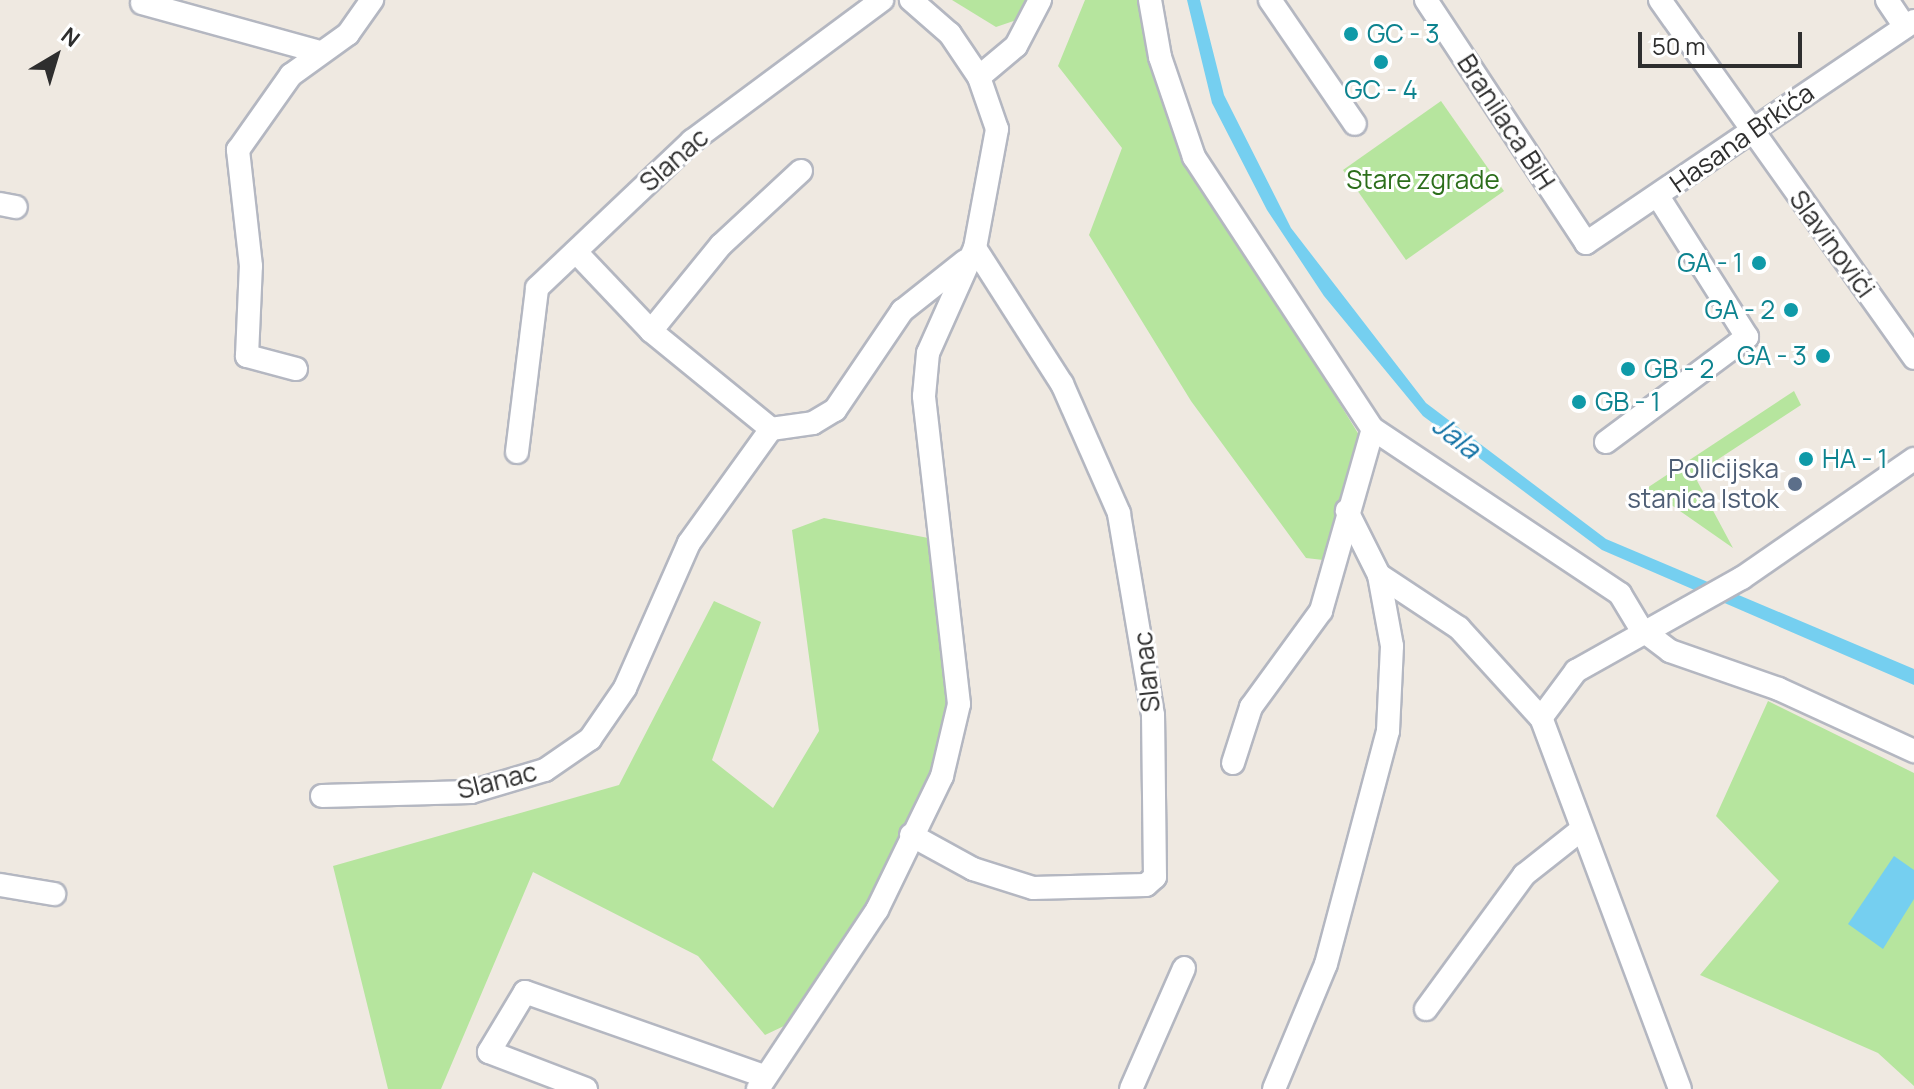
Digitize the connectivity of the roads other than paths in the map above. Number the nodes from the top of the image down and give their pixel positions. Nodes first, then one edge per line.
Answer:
1 (372, 0) edge
2 (882, 0) edge
3 (911, 0) edge
4 (1040, 0) edge
5 (1150, 0) edge
6 (1270, 0) edge
7 (1426, 0) edge
8 (1660, 0) edge
9 (1887, 0) edge
10 (142, 3) dead end
11 (1910, 24) edge
12 (320, 52) junction
13 (979, 77) junction
14 (1355, 124) dead end
15 (1750, 129) junction
16 (801, 171) dead end
17 (1658, 196) junction
18 (1586, 243) joint
19 (576, 252) junction
20 (970, 254) junction
21 (651, 331) junction
22 (1914, 358) edge
23 (296, 369) dead end
24 (771, 429) junction
25 (1373, 429) junction
26 (1606, 442) dead end
27 (517, 452) dead end
28 (1914, 459) edge
29 (1347, 511) junction
30 (1379, 575) junction
31 (1641, 629) junction
32 (1541, 718) junction
33 (1914, 751) edge
34 (1233, 763) dead end
35 (322, 796) dead end
36 (1582, 829) junction
37 (911, 835) junction
38 (0, 885) edge
39 (54, 894) dead end
40 (1184, 968) dead end
41 (1426, 1009) dead end
42 (760, 1082) edge
43 (1674, 1085) edge
44 (586, 1089) edge
45 (1131, 1089) edge
46 (1274, 1089) edge

1 - 12 street
2 - 19 street, Slanac
3 - 13 street
4 - 13 street
5 - 25 street
6 - 14 street
7 - 18 street, Branilaca BiH
8 - 15 street, Slavinovići
9 - 11 street, Hasana Brkića
10 - 12 street
11 - 15 street, Hasana Brkića
12 - 23 street
13 - 20 street
15 - 17 street, Hasana Brkića
15 - 22 street, Slavinovići
16 - 21 street
17 - 18 street, Hasana Brkića
17 - 26 street, Hasana Brkića
19 - 21 street
19 - 27 street, Slanac
20 - 24 street
20 - 37 street
20 - 37 street, Slanac
21 - 24 street
24 - 35 street, Slanac
25 - 29 street
25 - 31 street
28 - 31 street
29 - 30 street
29 - 34 street
30 - 32 street
30 - 46 street
31 - 32 street
31 - 33 street
32 - 36 street
36 - 41 street
36 - 43 street
37 - 42 street
38 - 39 street
40 - 45 street
42 - 44 street

